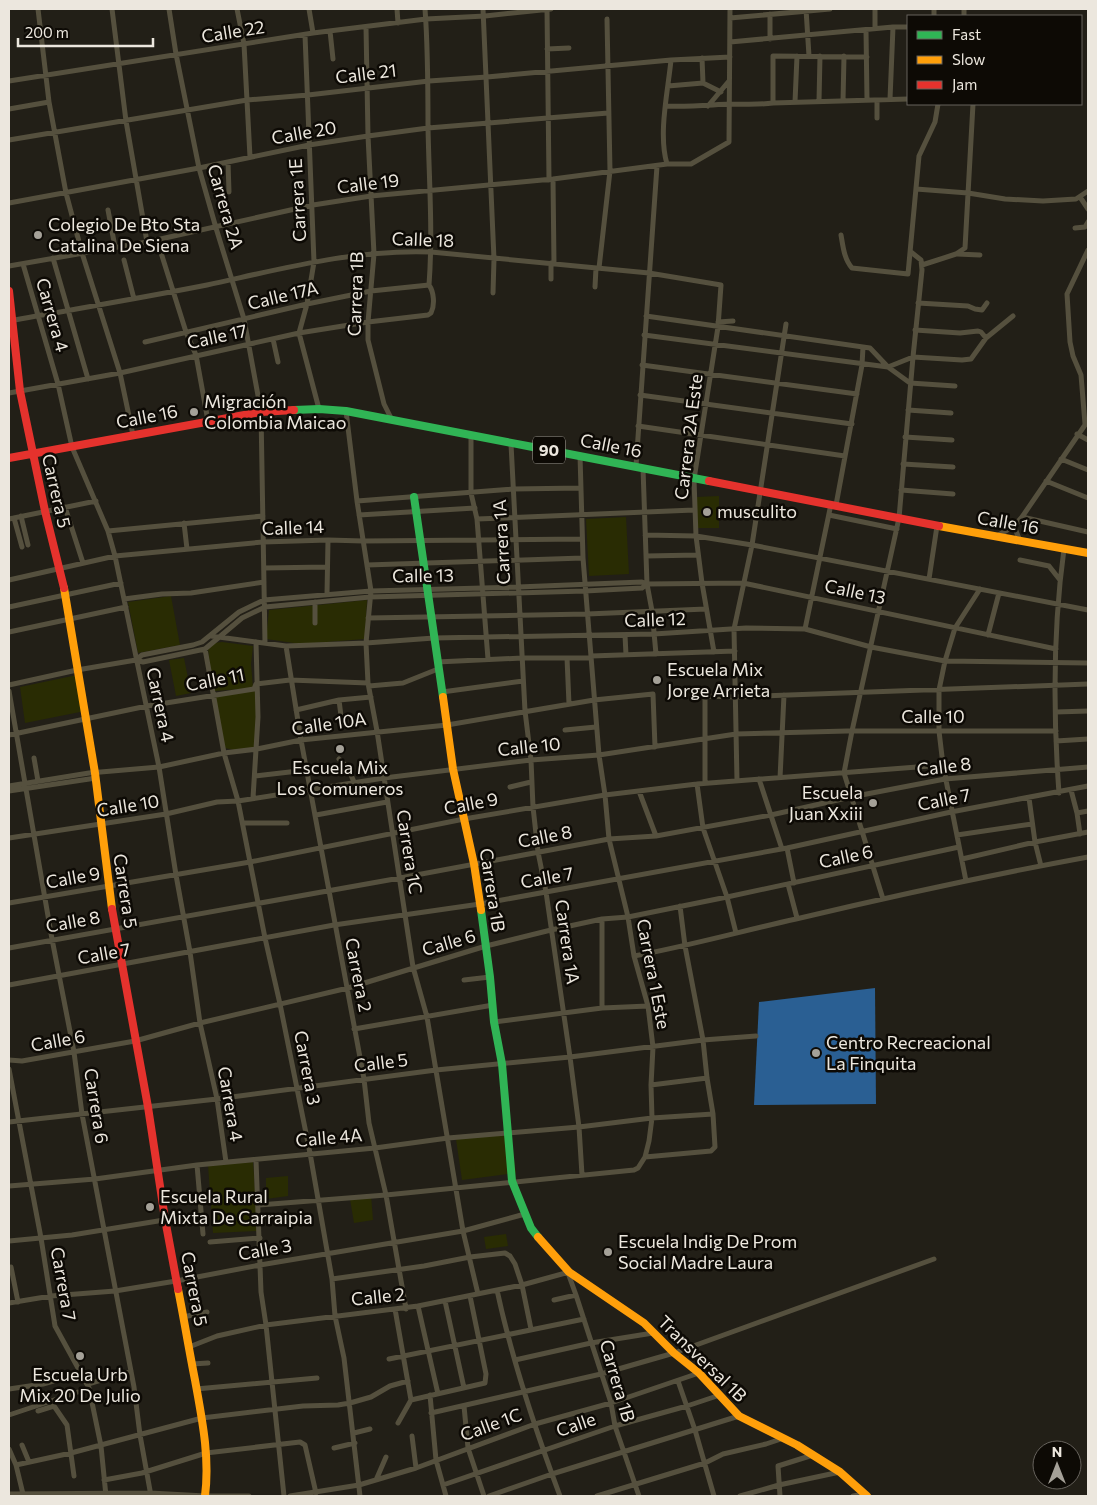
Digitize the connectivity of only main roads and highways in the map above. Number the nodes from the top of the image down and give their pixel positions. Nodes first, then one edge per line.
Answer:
1 (9, 291) edge
2 (11, 321) edge
3 (32, 454) junction
4 (9, 458) edge
5 (414, 497) road end
6 (1088, 553) edge
7 (568, 1273) joint
8 (866, 1495) edge
9 (205, 1496) edge

1 - 2 main road, Carrera 5
2 - 3 main road, Carrera 5
3 - 4 main road, Calle 16 / 90
3 - 6 main road, Calle 16 / 90
3 - 9 main road, Carrera 5
5 - 7 main road, Carrera 1B
7 - 8 main road, Transversal 1B

